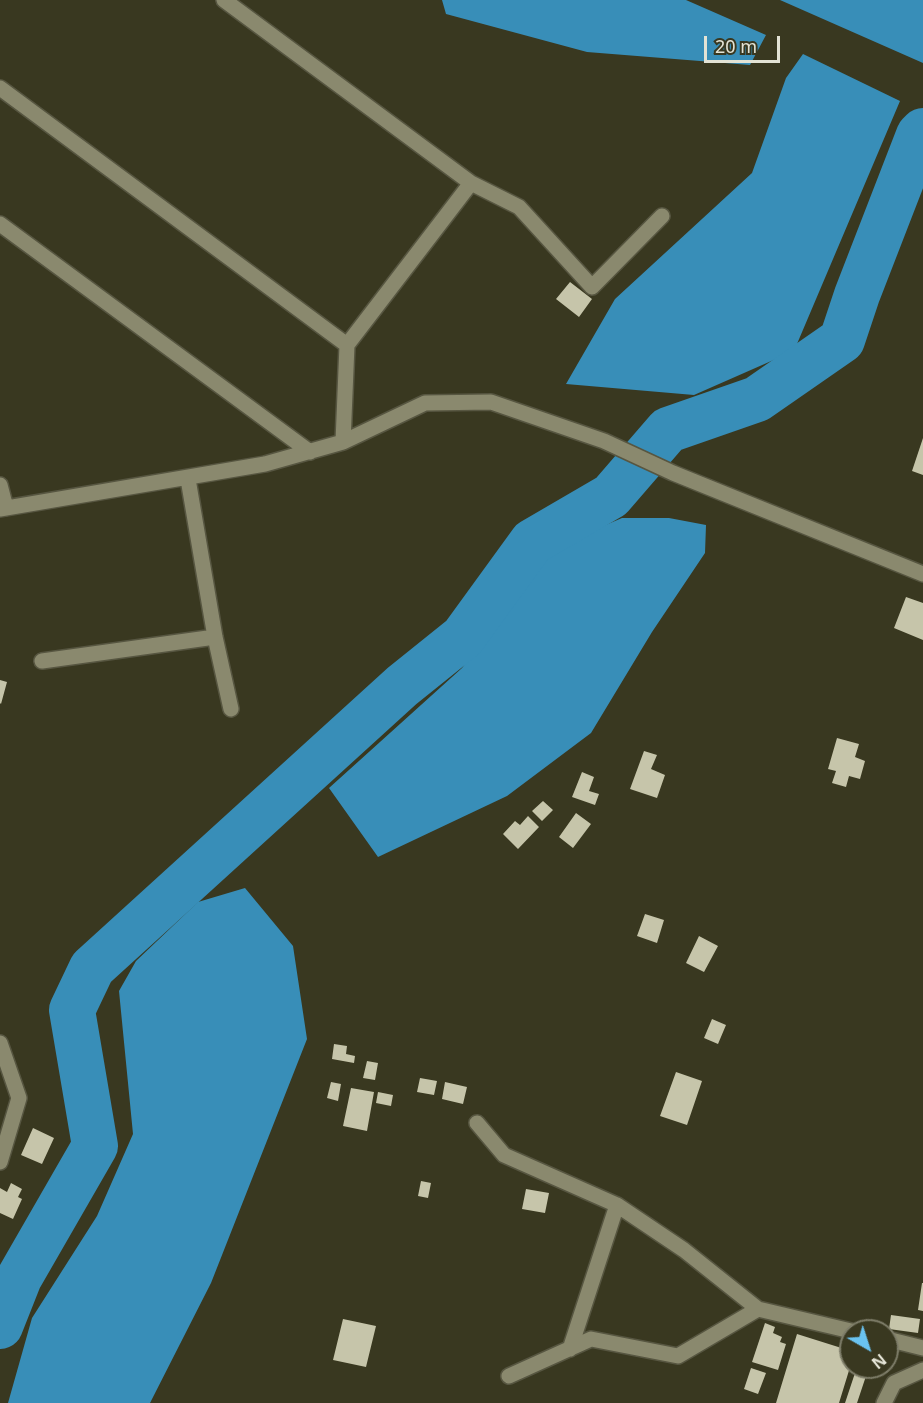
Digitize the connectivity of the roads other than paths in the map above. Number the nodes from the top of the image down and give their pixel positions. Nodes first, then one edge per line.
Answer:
1 (224, 0) edge
2 (0, 88) edge
3 (471, 183) junction
4 (662, 216) dead end
5 (0, 224) edge
6 (347, 345) junction
7 (343, 442) junction
8 (310, 452) junction
9 (188, 479) junction
10 (0, 485) edge
11 (3, 508) edge
12 (923, 574) edge
13 (215, 638) junction
14 (42, 661) dead end
15 (231, 709) dead end
16 (0, 1043) edge
17 (477, 1123) dead end
18 (0, 1162) edge
19 (617, 1205) junction
20 (758, 1310) junction
21 (839, 1328) edge
22 (899, 1342) edge
23 (923, 1348) edge
24 (570, 1349) junction
25 (923, 1370) edge
26 (509, 1376) dead end
27 (884, 1403) edge

1 - 3 street
2 - 6 street
3 - 4 street
3 - 6 street
5 - 8 street
6 - 7 street
7 - 8 street
7 - 12 street
8 - 9 street
9 - 11 street
9 - 13 street
10 - 11 street
13 - 14 street
13 - 15 street
16 - 18 street
17 - 19 street
19 - 20 street
19 - 24 street
20 - 21 street
20 - 24 street
22 - 23 street
24 - 26 street
25 - 27 street

